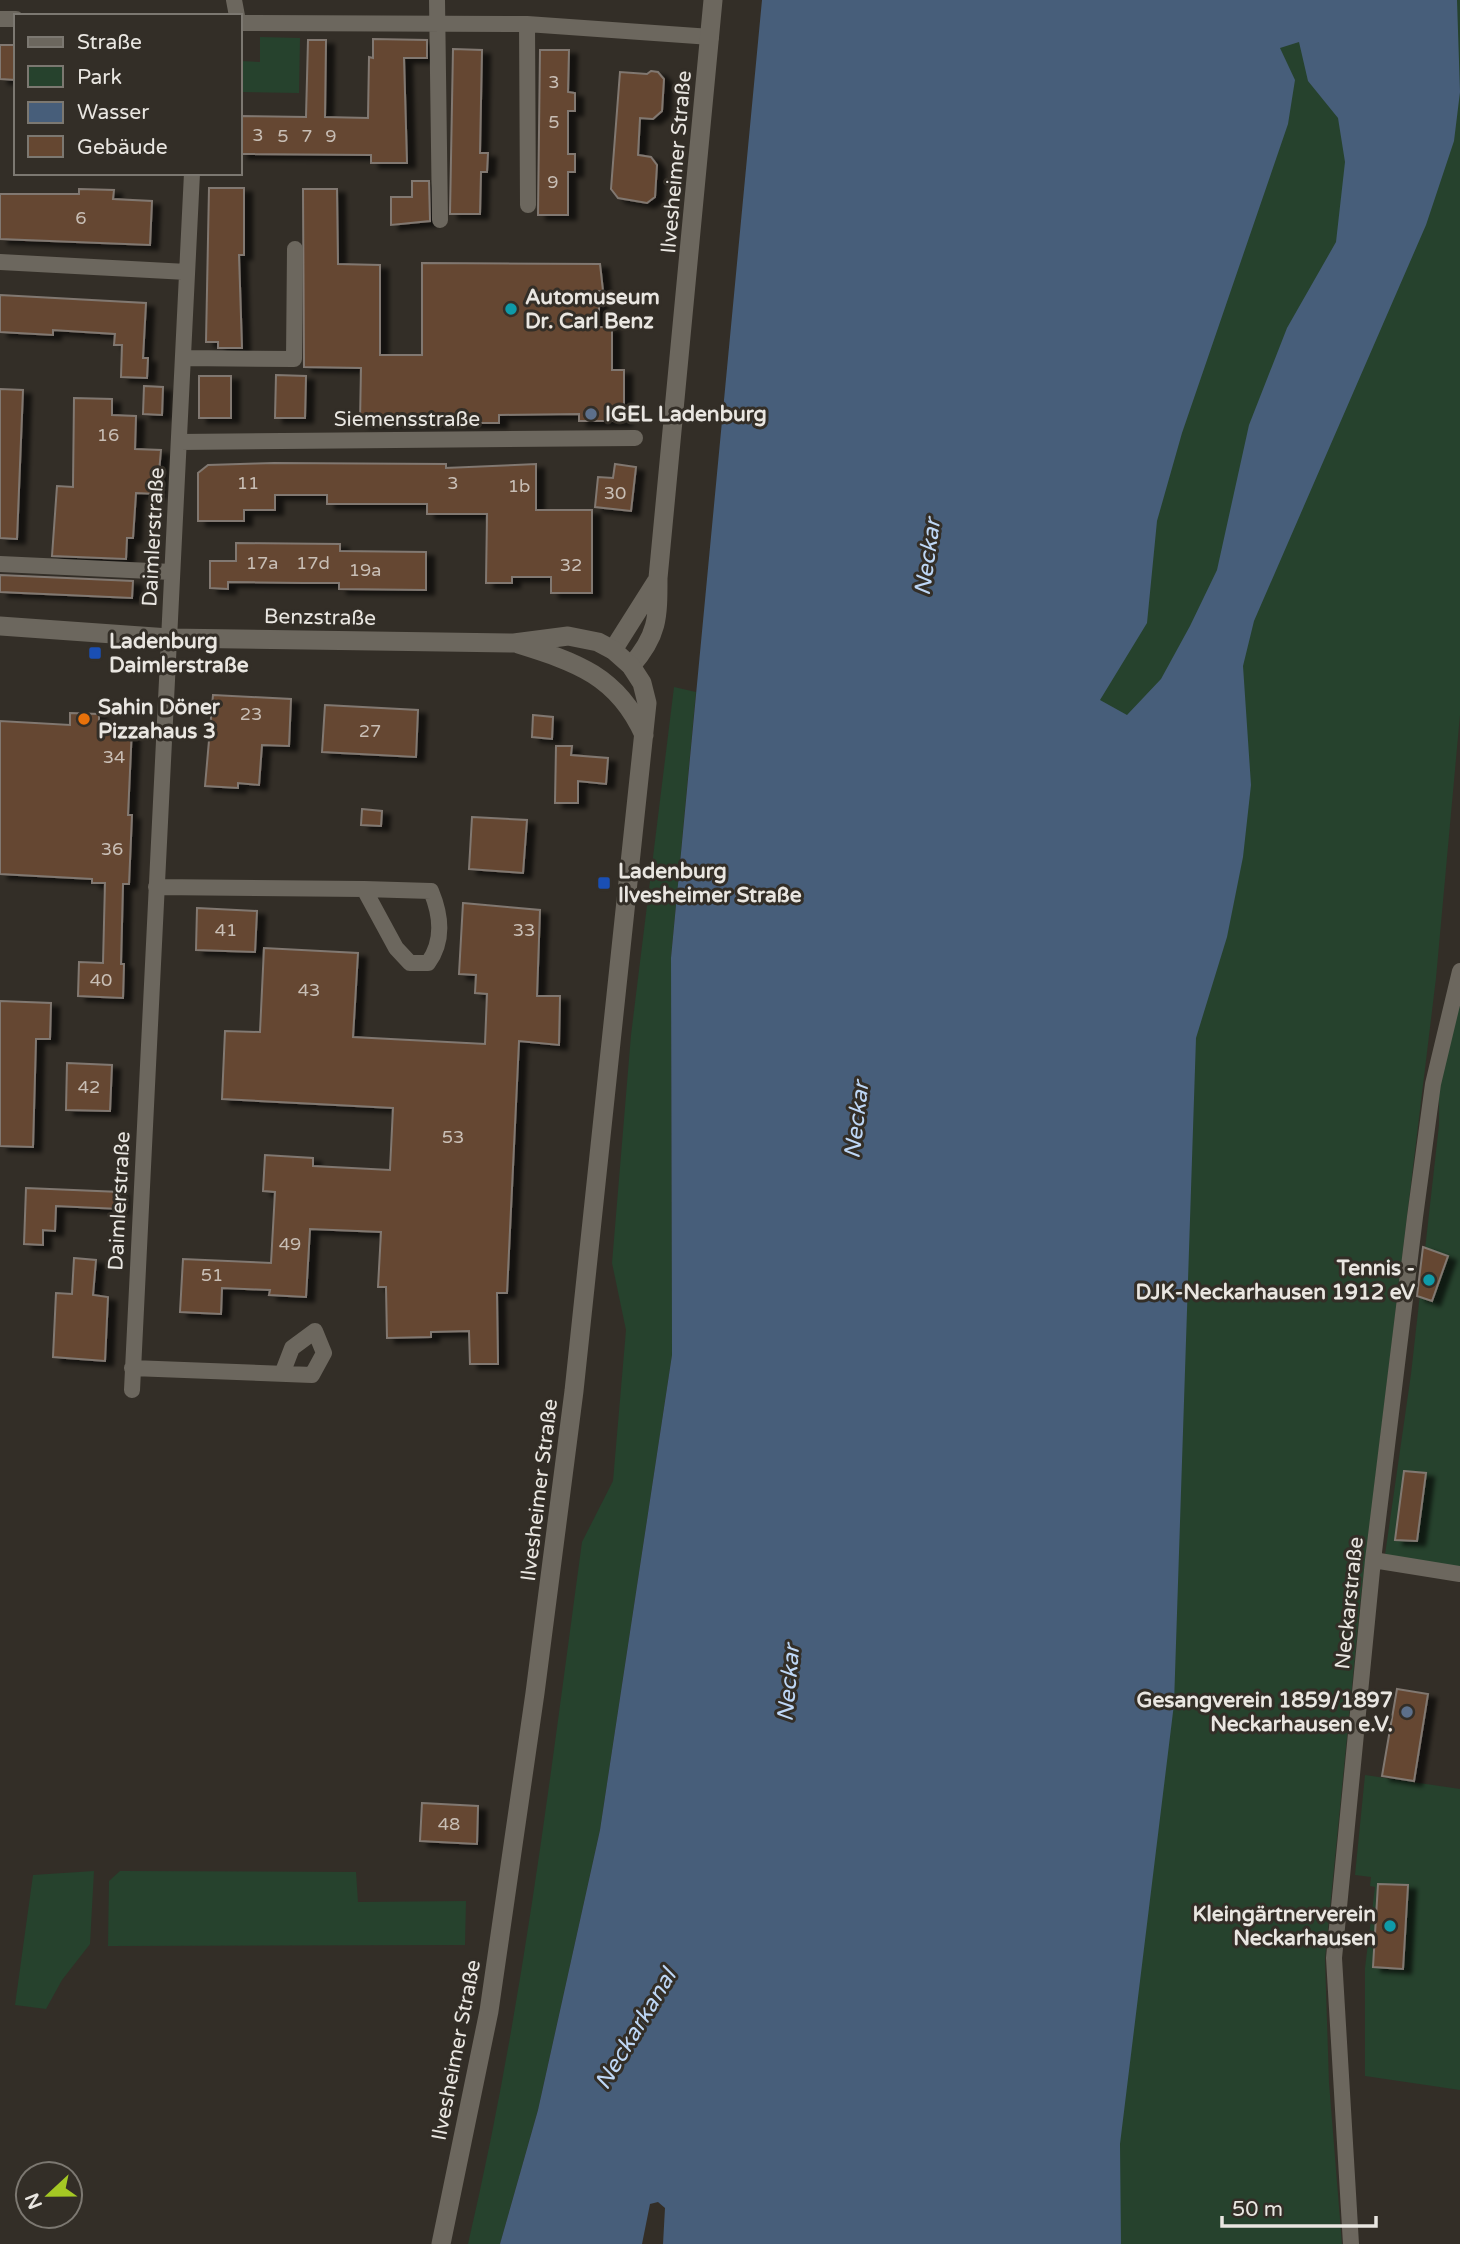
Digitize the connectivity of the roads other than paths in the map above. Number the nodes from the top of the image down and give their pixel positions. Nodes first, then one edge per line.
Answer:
1 (437, 0) edge
2 (713, 0) edge
3 (242, 23) edge
4 (527, 24) junction
5 (438, 25) junction
6 (711, 37) junction
7 (192, 175) edge
8 (528, 205) dead end
9 (440, 220) dead end
10 (295, 250) dead end
11 (0, 262) edge
12 (187, 272) junction
13 (183, 358) junction
14 (635, 438) dead end
15 (179, 442) junction
16 (0, 564) edge
17 (172, 572) junction
18 (658, 578) junction
19 (0, 626) edge
20 (169, 638) junction
21 (514, 643) junction
22 (613, 650) junction
23 (632, 666) junction
24 (605, 681) junction
25 (645, 737) junction
26 (156, 887) junction
27 (364, 889) junction
28 (1460, 971) edge
29 (132, 1368) junction
30 (282, 1374) dead end
31 (132, 1390) dead end
32 (1373, 1560) junction
33 (1460, 1574) edge
34 (441, 2244) edge
35 (1351, 2244) edge

1 - 5 street
2 - 6 main road, Ilvesheimer Straße
3 - 5 street
4 - 5 street
4 - 6 street
4 - 8 street
5 - 9 street
6 - 18 main road, Ilvesheimer Straße
7 - 12 street, Daimlerstraße
10 - 13 street
11 - 12 street
12 - 13 street, Daimlerstraße
13 - 15 street, Daimlerstraße
14 - 15 street, Siemensstraße
15 - 17 street, Daimlerstraße
16 - 17 street
17 - 20 street, Daimlerstraße
18 - 22 main road, Ilvesheimer Straße
18 - 23 main road, Ilvesheimer Straße
19 - 20 main road, Benzstraße
20 - 21 main road, Benzstraße
20 - 26 street, Daimlerstraße
21 - 22 main road, Benzstraße
21 - 24 main road, Benzstraße
22 - 23 main road, Benzstraße
22 - 24 main road, Ilvesheimer Straße
23 - 24 main road, Ilvesheimer Straße
23 - 25 main road, Benzstraße
24 - 25 main road, Benzstraße
25 - 34 main road, Ilvesheimer Straße
26 - 27 street
26 - 29 street, Daimlerstraße
27 - 27 street
28 - 32 street, Neckarstraße
29 - 30 street
29 - 31 street, Daimlerstraße
32 - 33 street
32 - 35 street, Neckarstraße

